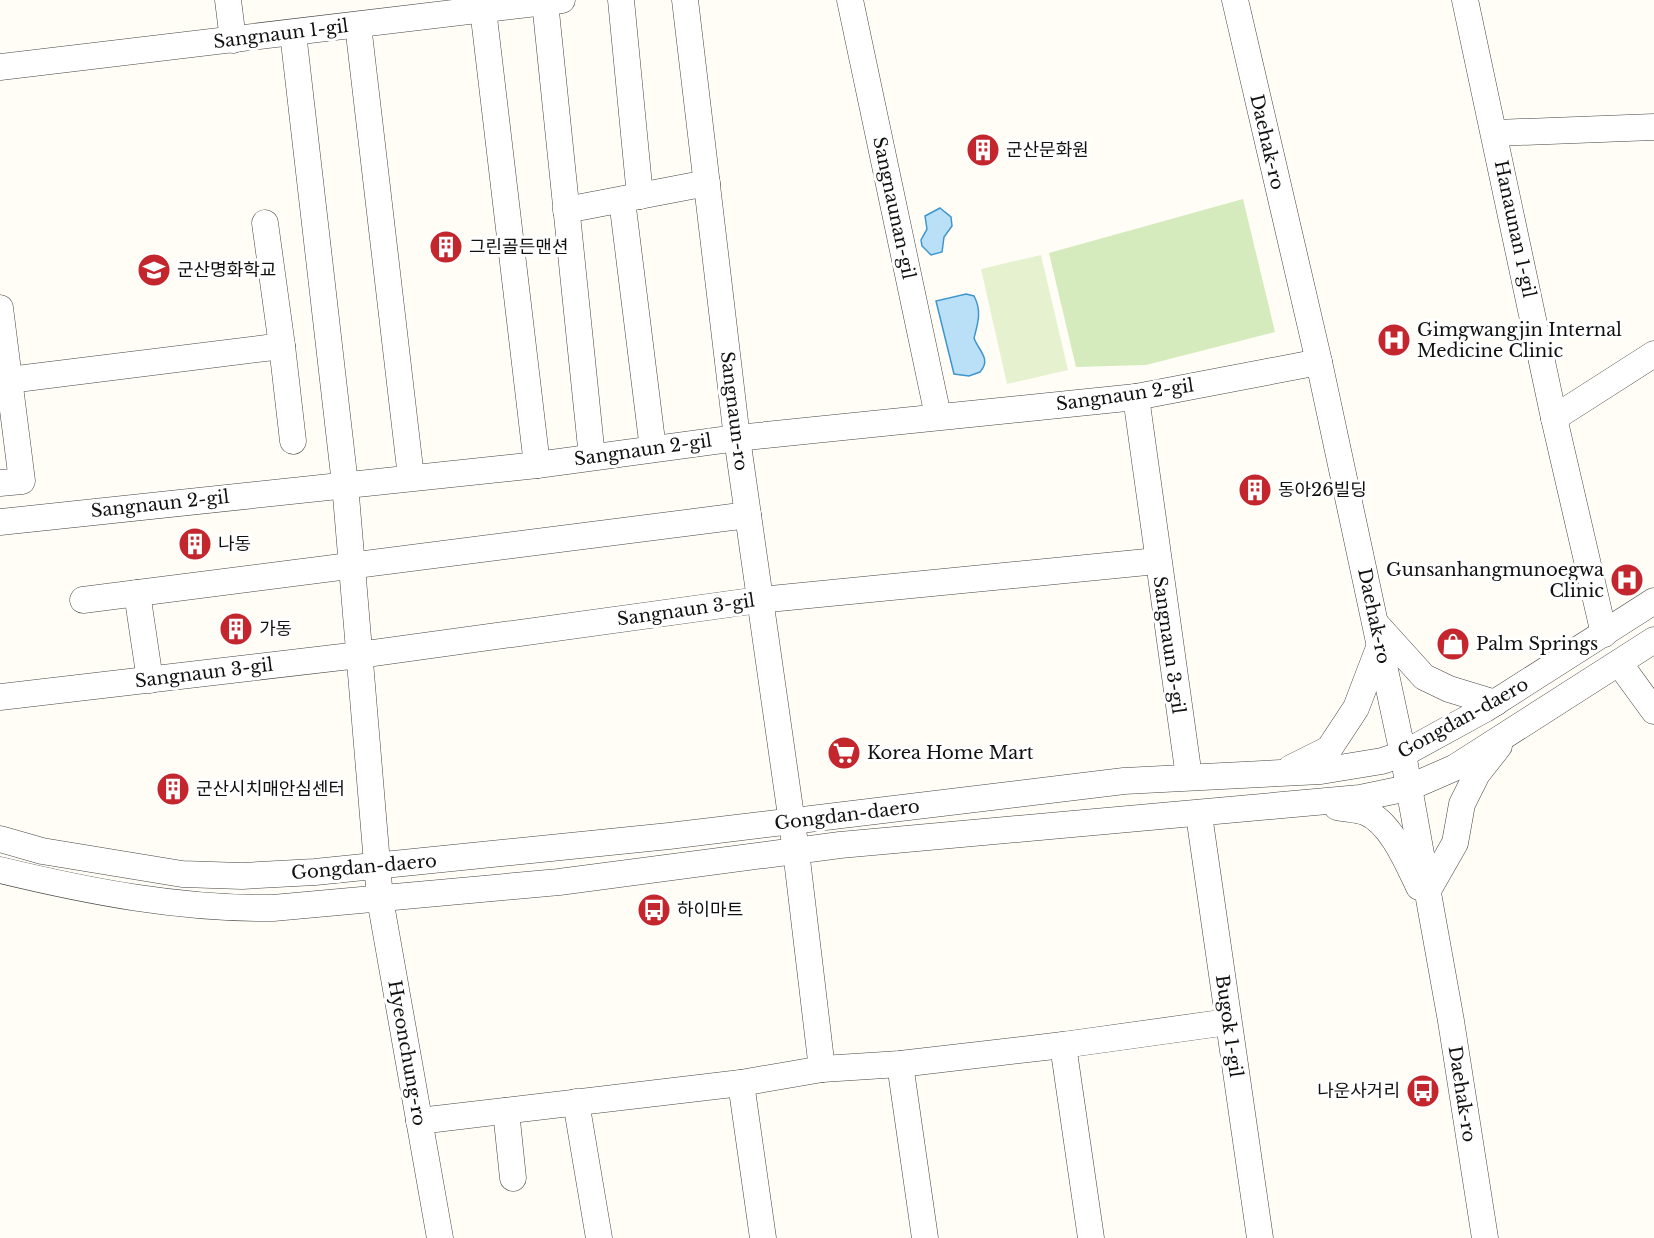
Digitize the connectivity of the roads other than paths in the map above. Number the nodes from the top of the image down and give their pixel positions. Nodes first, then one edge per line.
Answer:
1 (228, 0) edge
2 (621, 0) edge
3 (685, 0) edge
4 (850, 0) edge
5 (1235, 0) edge
6 (1465, 0) edge
7 (554, 1) edge
8 (483, 9) junction
9 (358, 25) junction
10 (293, 33) junction
11 (233, 40) junction
12 (0, 67) edge
13 (1654, 127) edge
14 (1495, 133) junction
15 (707, 183) junction
16 (631, 198) junction
17 (566, 210) junction
18 (266, 223) dead end
19 (0, 308) edge
20 (282, 346) junction
21 (1654, 354) edge
22 (1319, 362) junction
23 (9, 380) junction
24 (1136, 398) junction
25 (938, 416) junction
26 (1554, 418) junction
27 (737, 438) junction
28 (294, 441) dead end
29 (653, 449) junction
30 (592, 457) junction
31 (537, 465) junction
32 (411, 477) junction
33 (0, 483) edge
34 (345, 484) junction
35 (748, 515) junction
36 (0, 522) edge
37 (1157, 561) junction
38 (352, 566) junction
39 (137, 593) junction
40 (83, 600) dead end
41 (759, 600) junction
42 (1654, 601) edge
43 (1377, 634) junction
44 (1604, 634) junction
45 (1654, 640) edge
46 (359, 655) junction
47 (1619, 663) junction
48 (150, 680) junction
49 (0, 697) edge
50 (1495, 703) junction
51 (1654, 711) edge
52 (1514, 730) junction
53 (1403, 754) junction
54 (1282, 772) junction
55 (1189, 777) junction
56 (1408, 788) junction
57 (1313, 803) junction
58 (1199, 814) junction
59 (790, 822) junction
60 (0, 839) edge
61 (796, 850) junction
62 (378, 867) junction
63 (0, 870) edge
64 (380, 899) junction
65 (1429, 901) junction
66 (1228, 1022) junction
67 (1062, 1045) junction
68 (900, 1064) junction
69 (822, 1069) junction
70 (741, 1083) junction
71 (576, 1102) junction
72 (506, 1111) junction
73 (419, 1121) junction
74 (513, 1178) dead end
75 (440, 1238) edge
76 (599, 1238) edge
77 (763, 1238) edge
78 (925, 1238) edge
79 (1091, 1238) edge
80 (1260, 1238) edge
81 (1485, 1238) edge

1 - 11 street
2 - 16 street
3 - 15 street, Sangnaun-ro
4 - 25 street, Sangnaunan-gil
5 - 22 street, Daehak-ro
6 - 14 street, Hanaunan 1-gil
7 - 8 street, Sangnaun 1-gil
7 - 17 street
8 - 9 street, Sangnaun 1-gil
8 - 31 street
9 - 10 street, Sangnaun 1-gil
9 - 32 street
10 - 11 street, Sangnaun 1-gil
10 - 34 street, Hyeonchung-ro
11 - 12 street, Sangnaun 1-gil
13 - 14 street
14 - 26 street, Hanaunan 1-gil
15 - 16 street
15 - 27 street, Sangnaun-ro
16 - 17 street
16 - 29 street
17 - 30 street
18 - 20 street
19 - 23 street
20 - 23 street
20 - 28 street
21 - 26 street
22 - 24 street, Sangnaun 2-gil
22 - 43 street, Daehak-ro
23 - 33 street
24 - 25 street, Sangnaun 2-gil
24 - 37 street
25 - 27 street, Sangnaun 2-gil
26 - 44 street, Hanaunan 1-gil
27 - 29 street, Sangnaun 2-gil
27 - 35 street, Sangnaun-ro
29 - 30 street, Sangnaun 2-gil
30 - 31 street, Sangnaun 2-gil
31 - 32 street, Sangnaun 2-gil
32 - 34 street, Sangnaun 2-gil
34 - 36 street, Sangnaun 2-gil
34 - 38 street, Hyeonchung-ro
35 - 38 street
35 - 41 street, Sangnaun-ro
37 - 41 street, Sangnaun 3-gil
37 - 55 street, Sangnaun 3-gil
38 - 39 street
38 - 46 street, Hyeonchung-ro
39 - 40 street
39 - 48 street
41 - 46 street, Sangnaun 3-gil
41 - 59 street, Sangnaun-ro
42 - 44 street, Gongdan-daero
43 - 50 street
43 - 53 street, Daehak-ro
43 - 54 street
44 - 50 street, Gongdan-daero
45 - 47 street, Gongdan-daero
46 - 48 street, Sangnaun 3-gil
46 - 62 street, Hyeonchung-ro
47 - 51 street
47 - 52 street, Gongdan-daero
48 - 49 street, Sangnaun 3-gil
50 - 53 street, Gongdan-daero
52 - 56 street, Gongdan-daero
52 - 65 street
53 - 54 street, Gongdan-daero
53 - 56 street, Daehak-ro
54 - 55 street, Gongdan-daero
55 - 59 street, Gongdan-daero
56 - 57 street, Gongdan-daero
56 - 65 street, Daehak-ro
57 - 58 street, Gongdan-daero
57 - 65 street
58 - 61 street, Gongdan-daero
58 - 66 street, Bugok 1-gil
59 - 61 street, Sangnaun-ro
59 - 62 street, Gongdan-daero
60 - 62 street, Gongdan-daero
61 - 64 street, Gongdan-daero
61 - 69 street, Sangnaun-ro
62 - 64 street, Hyeonchung-ro
63 - 64 street, Gongdan-daero
64 - 73 street, Hyeonchung-ro
65 - 81 street, Daehak-ro
66 - 67 street
66 - 80 street, Bugok 1-gil
67 - 68 street
67 - 79 street
68 - 69 street
68 - 78 street
69 - 70 street
70 - 71 street
70 - 77 street
71 - 72 street
71 - 76 street
72 - 73 street
72 - 74 street
73 - 75 street, Hyeonchung-ro

